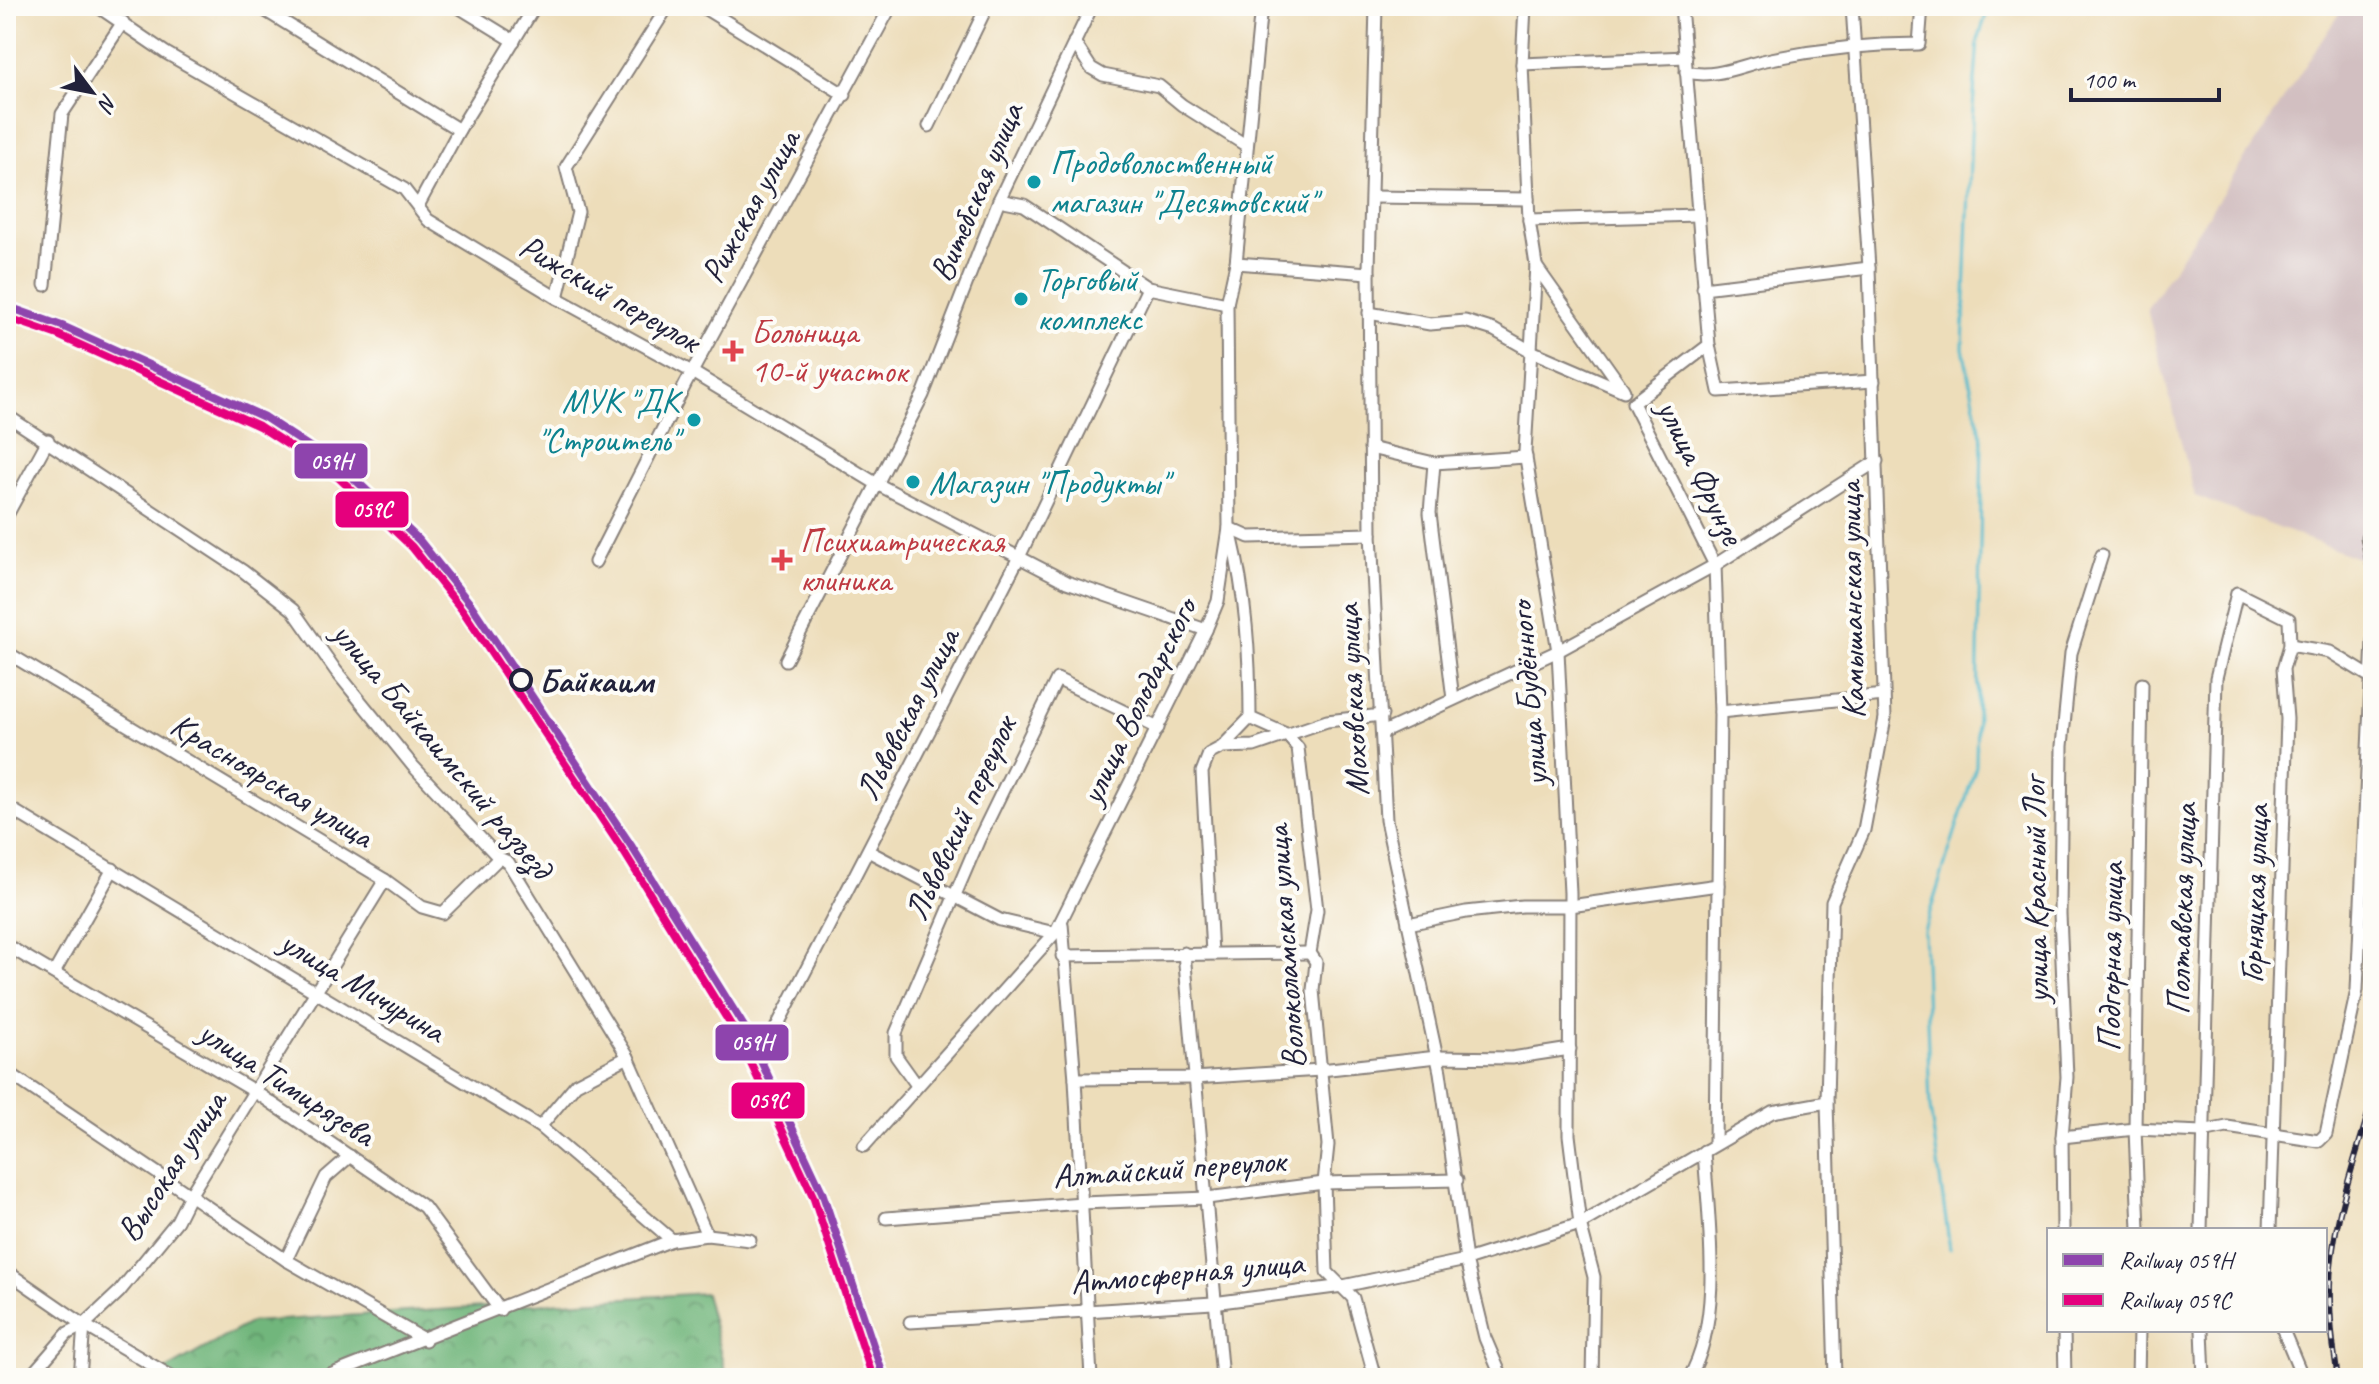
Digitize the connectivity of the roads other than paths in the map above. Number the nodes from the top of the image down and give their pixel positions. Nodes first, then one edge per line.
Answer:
1 (97, 6) edge
2 (457, 6) edge
3 (535, 6) edge
4 (668, 6) edge
5 (701, 6) edge
6 (891, 6) edge
7 (987, 6) edge
8 (1092, 6) edge
9 (1261, 6) edge
10 (1376, 6) edge
11 (1525, 6) edge
12 (1681, 6) edge
13 (1852, 6) edge
14 (1922, 6) edge
15 (262, 9) edge
16 (123, 22) junction
17 (514, 41) junction
18 (1074, 42) junction
19 (1853, 45) junction
20 (1686, 57) junction
21 (1522, 64) junction
22 (1686, 72) junction
23 (845, 95) junction
24 (929, 126) dead end
25 (459, 130) junction
26 (1247, 146) junction
27 (1372, 197) junction
28 (1528, 199) junction
29 (999, 200) junction
30 (418, 206) junction
31 (1697, 215) junction
32 (1529, 220) junction
33 (1236, 263) junction
34 (1536, 265) junction
35 (1869, 268) junction
36 (1369, 273) junction
37 (45, 285) dead end
38 (1148, 288) junction
39 (1703, 288) junction
40 (557, 298) junction
41 (1227, 304) junction
42 (1369, 313) junction
43 (1709, 345) junction
44 (1531, 351) junction
45 (692, 372) junction
46 (1874, 381) junction
47 (1624, 391) junction
48 (1633, 403) junction
49 (6, 415) edge
50 (48, 440) junction
51 (1370, 448) junction
52 (1526, 457) junction
53 (1877, 461) junction
54 (1434, 463) junction
55 (877, 484) junction
56 (6, 517) edge
57 (1229, 528) junction
58 (1371, 534) junction
59 (2367, 537) dead end
60 (2102, 555) dead end
61 (1019, 557) junction
62 (595, 562) dead end
63 (1715, 565) junction
64 (2373, 568) edge
65 (1206, 630) junction
66 (2373, 640) edge
67 (2290, 645) junction
68 (1558, 651) junction
69 (6, 652) edge
70 (786, 660) dead end
71 (2369, 676) junction
72 (2142, 684) dead end
73 (1884, 695) junction
74 (1453, 699) junction
75 (1720, 712) junction
76 (1382, 715) junction
77 (1250, 718) junction
78 (1158, 728) junction
79 (1384, 732) junction
80 (1286, 734) junction
81 (1222, 747) junction
82 (6, 806) edge
83 (868, 851) junction
84 (499, 858) junction
85 (113, 869) junction
86 (385, 880) junction
87 (1718, 885) junction
88 (953, 898) junction
89 (1570, 906) junction
90 (1408, 924) junction
91 (1058, 928) junction
92 (10, 947) edge
93 (1184, 953) junction
94 (1212, 953) junction
95 (1310, 953) junction
96 (1062, 956) junction
97 (6, 964) edge
98 (54, 973) junction
99 (318, 990) junction
100 (773, 1034) dead end
101 (1570, 1049) junction
102 (628, 1057) junction
103 (1437, 1057) junction
104 (1321, 1070) junction
105 (6, 1071) edge
106 (1193, 1078) junction
107 (1075, 1079) junction
108 (916, 1084) junction
109 (254, 1091) junction
110 (1827, 1102) junction
111 (540, 1127) junction
112 (2135, 1129) junction
113 (2202, 1132) junction
114 (2274, 1132) junction
115 (2062, 1137) junction
116 (864, 1146) dead end
117 (1709, 1148) junction
118 (350, 1156) junction
119 (1457, 1180) junction
120 (1324, 1183) junction
121 (189, 1197) junction
122 (1207, 1198) junction
123 (1082, 1203) junction
124 (886, 1218) dead end
125 (1580, 1224) junction
126 (2063, 1228) edge
127 (2139, 1228) edge
128 (2201, 1228) edge
129 (2270, 1228) edge
130 (707, 1235) junction
131 (672, 1240) junction
132 (750, 1240) dead end
133 (286, 1260) junction
134 (1466, 1260) junction
135 (6, 1271) edge
136 (1343, 1286) junction
137 (1213, 1303) junction
138 (1087, 1309) junction
139 (500, 1310) junction
140 (910, 1322) dead end
141 (84, 1325) junction
142 (2064, 1332) edge
143 (2139, 1332) edge
144 (2202, 1332) edge
145 (2284, 1332) edge
146 (425, 1340) junction
147 (29, 1378) edge
148 (80, 1378) edge
149 (174, 1378) edge
150 (322, 1378) edge
151 (1091, 1378) edge
152 (1222, 1378) edge
153 (1375, 1378) edge
154 (1502, 1378) edge
155 (1592, 1378) edge
156 (1689, 1378) edge
157 (1835, 1378) edge
158 (2065, 1378) edge
159 (2138, 1378) edge
160 (2204, 1378) edge
161 (2303, 1378) edge

1 - 16 street, Рижский переулок
2 - 17 street
3 - 17 street
4 - 40 street
5 - 23 street
6 - 23 street, Рижская улица
7 - 24 street
8 - 18 street, Витебская улица
9 - 26 street, улица Володарского
10 - 27 street, Моховская улица
11 - 21 street, улица Будённого
12 - 20 street
13 - 19 street, Камышанская улица
14 - 19 street
15 - 25 street
16 - 30 street, Рижский переулок
16 - 37 street
17 - 25 street
18 - 26 street
18 - 29 street, Витебская улица
19 - 22 street
19 - 35 street, Камышанская улица
20 - 21 street
20 - 22 street
21 - 28 street, улица Будённого
22 - 31 street
23 - 45 street, Рижская улица
25 - 30 street
26 - 33 street, улица Володарского
27 - 28 street
27 - 36 street, Моховская улица
28 - 32 street, улица Будённого
29 - 38 street
29 - 55 street, Витебская улица
30 - 40 street, Рижский переулок
31 - 32 street
31 - 39 street
32 - 34 street, улица Будённого
33 - 36 street
33 - 41 street, улица Володарского
34 - 44 street, улица Будённого
34 - 47 street
35 - 39 street
35 - 46 street, Камышанская улица
36 - 42 street, Моховская улица
38 - 41 street
38 - 61 street, Львовская улица
39 - 43 street
40 - 45 street, Рижский переулок
41 - 57 street, улица Володарского
42 - 44 street
42 - 51 street, Моховская улица
43 - 46 street
43 - 48 street, улица Фрунзе
44 - 47 street
44 - 52 street, улица Будённого
45 - 55 street, Рижский переулок
45 - 62 street, Рижская улица
46 - 53 street, Камышанская улица
47 - 48 street
48 - 63 street, улица Фрунзе
49 - 50 street, улица Байкаимский разъезд
50 - 56 street
50 - 84 street, улица Байкаимский разъезд
51 - 54 street
51 - 58 street, Моховская улица
52 - 54 street
52 - 68 street, улица Будённого
53 - 63 street
53 - 73 street, Камышанская улица
54 - 74 street
55 - 61 street, Рижский переулок
55 - 70 street, Витебская улица
57 - 58 street
57 - 65 street, улица Володарского
57 - 77 street
58 - 76 street, Моховская улица
59 - 64 street
60 - 115 street, улица Красный Лог
61 - 65 street, Рижский переулок
61 - 83 street, Львовская улица
63 - 68 street
63 - 75 street, улица Фрунзе
65 - 78 street, улица Володарского
66 - 71 street
67 - 71 street
67 - 113 street, Полтавская улица
67 - 114 street, Горняцкая улица
68 - 74 street
68 - 89 street, улица Будённого
69 - 86 street, Красноярская улица
71 - 114 street
72 - 112 street, Подгорная улица
73 - 75 street
73 - 110 street, Камышанская улица
74 - 79 street
75 - 87 street, улица Фрунзе
76 - 79 street, Моховская улица
76 - 80 street
77 - 80 street
77 - 81 street
78 - 88 street, Львовский переулок
78 - 91 street, улица Володарского
79 - 90 street, Моховская улица
80 - 81 street
80 - 95 street, Волоколамская улица
81 - 94 street
82 - 85 street, улица Мичурина
83 - 88 street
83 - 100 street, Львовская улица
84 - 86 street, Красноярская улица
84 - 102 street, улица Байкаимский разъезд
85 - 98 street
85 - 99 street, улица Мичурина
86 - 99 street, Высокая улица
87 - 89 street
87 - 117 street, улица Фрунзе
88 - 91 street
88 - 108 street, Львовский переулок
89 - 90 street
89 - 101 street, улица Будённого
90 - 103 street, Моховская улица
91 - 96 street
91 - 108 street, улица Володарского
92 - 97 street
92 - 98 street, улица Тимирязева
93 - 94 street
93 - 96 street
93 - 106 street
94 - 95 street
95 - 104 street, Волоколамская улица
96 - 107 street
98 - 109 street, улица Тимирязева
99 - 109 street, Высокая улица
99 - 111 street, улица Мичурина
101 - 103 street
101 - 125 street, улица Будённого
102 - 111 street
102 - 130 street, улица Байкаимский разъезд
103 - 104 street
103 - 119 street, Моховская улица
104 - 106 street
104 - 120 street, Волоколамская улица
105 - 121 street
106 - 107 street
106 - 122 street
107 - 123 street
108 - 116 street, улица Володарского
109 - 118 street, улица Тимирязева
109 - 121 street, Высокая улица
110 - 117 street, Атмосферная улица
110 - 157 street, Камышанская улица
111 - 131 street, улица Мичурина
112 - 113 street
112 - 115 street
112 - 127 street, Подгорная улица
113 - 114 street
113 - 128 street, Полтавская улица
114 - 129 street, Горняцкая улица
115 - 126 street, улица Красный Лог
117 - 125 street, Атмосферная улица
117 - 156 street, улица Фрунзе
118 - 133 street
118 - 139 street, улица Тимирязева
119 - 120 street, Алтайский переулок
119 - 134 street, Моховская улица
120 - 122 street, Алтайский переулок
120 - 136 street, Волоколамская улица
121 - 133 street
121 - 141 street, Высокая улица
122 - 123 street, Алтайский переулок
122 - 137 street
123 - 124 street, Алтайский переулок
123 - 138 street
125 - 134 street, Атмосферная улица
125 - 155 street, улица Будённого
130 - 131 street
130 - 132 street
131 - 139 street
133 - 146 street
134 - 136 street, Атмосферная улица
134 - 154 street, Моховская улица
135 - 141 street
136 - 137 street, Атмосферная улица
136 - 153 street, Волоколамская улица
137 - 138 street, Атмосферная улица
137 - 152 street
138 - 140 street, Атмосферная улица
138 - 151 street
139 - 146 street
141 - 147 street, Высокая улица
141 - 148 street
141 - 149 street
142 - 158 street
143 - 159 street
144 - 160 street
145 - 161 street
146 - 150 street

